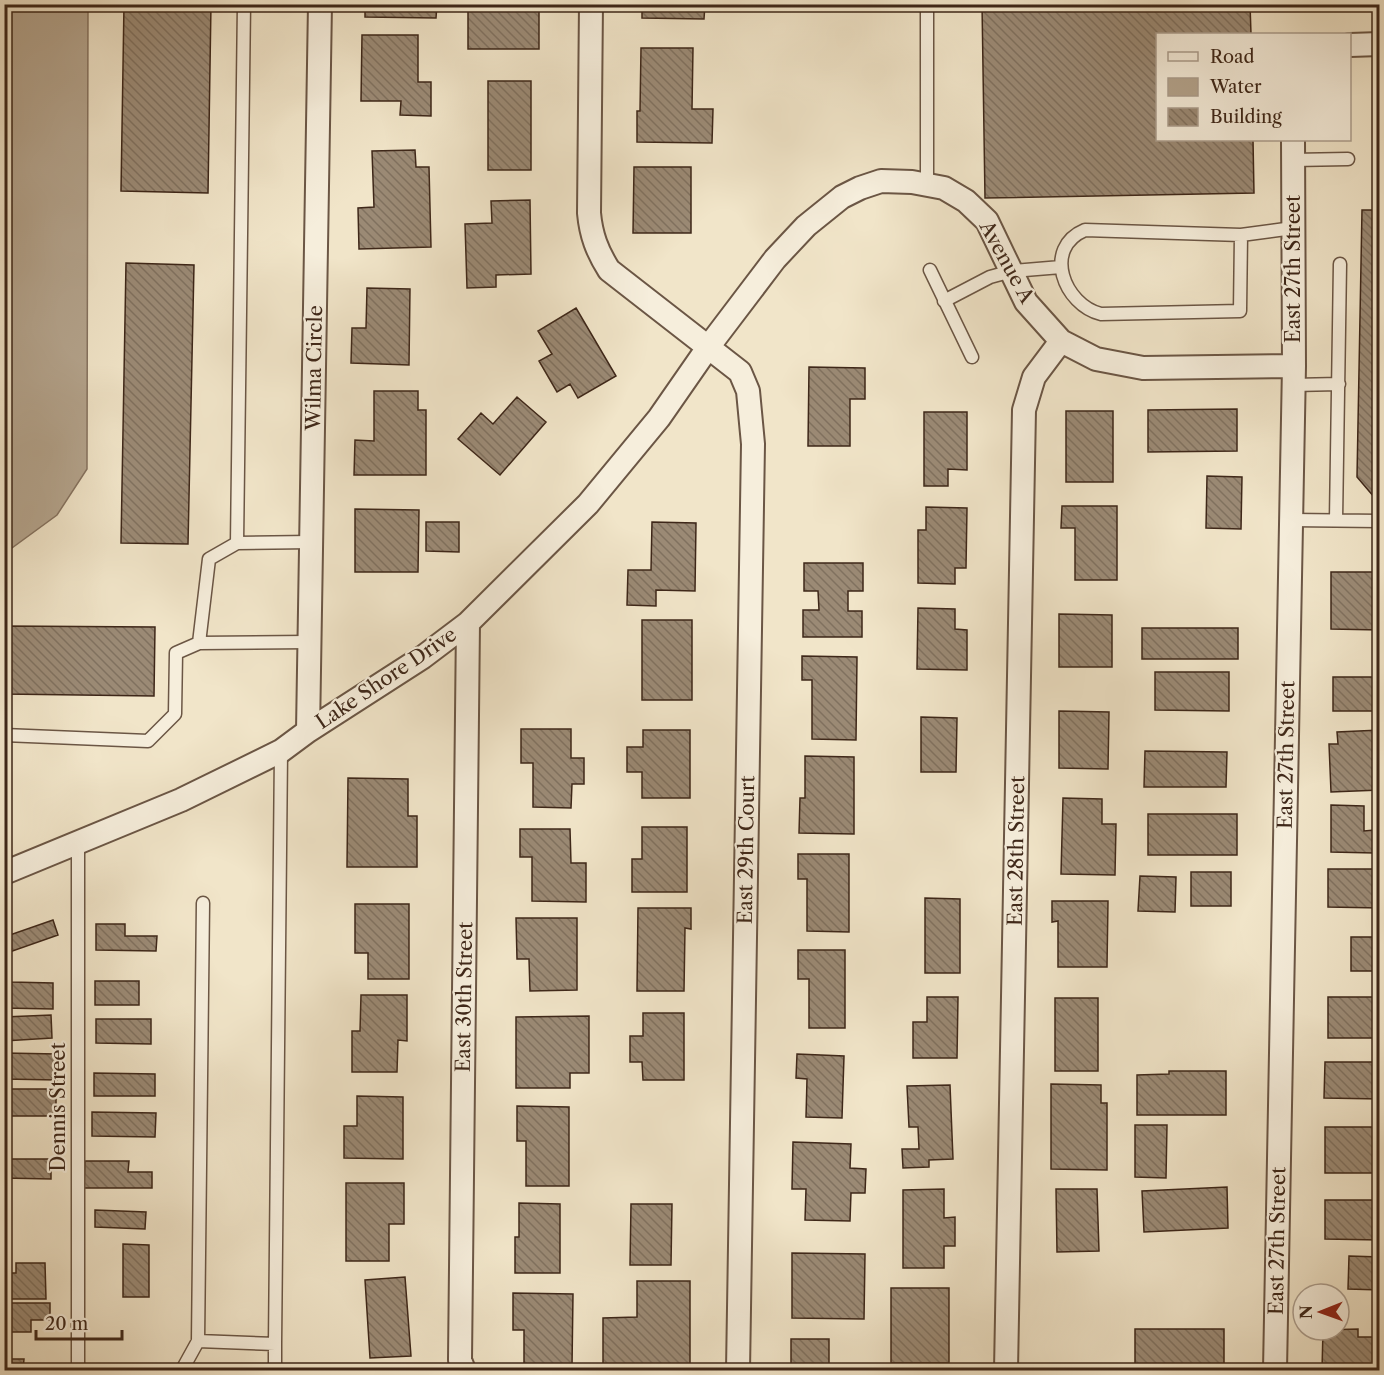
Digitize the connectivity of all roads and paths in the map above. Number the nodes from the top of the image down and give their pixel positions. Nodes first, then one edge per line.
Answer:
1 (244, 4) edge
2 (320, 4) edge
3 (591, 4) edge
4 (927, 4) edge
5 (1380, 44) edge
6 (1351, 45) edge
7 (1293, 150) edge
8 (1348, 159) dead end
9 (927, 184) junction
10 (1293, 228) junction
11 (1241, 235) junction
12 (1340, 264) dead end
13 (1061, 267) junction
14 (930, 270) dead end
15 (1012, 272) junction
16 (944, 301) junction
17 (1060, 341) junction
18 (709, 346) junction
19 (972, 357) dead end
20 (1293, 376) junction
21 (1339, 384) junction
22 (1291, 520) junction
23 (1336, 520) junction
24 (1380, 521) edge
25 (311, 542) junction
26 (237, 543) junction
27 (468, 623) junction
28 (309, 642) junction
29 (199, 643) junction
30 (308, 731) junction
31 (4, 735) edge
32 (281, 751) junction
33 (78, 843) junction
34 (4, 873) edge
35 (203, 903) dead end
36 (198, 1341) junction
37 (275, 1344) junction
38 (78, 1371) edge
39 (182, 1371) edge
40 (275, 1371) edge
41 (464, 1371) edge
42 (738, 1371) edge
43 (1006, 1371) edge
44 (1275, 1371) edge

1 - 26 lane
2 - 25 street, Wilma Circle
3 - 18 street
4 - 9 lane
5 - 6 street
7 - 8 lane
7 - 10 street, East 27th Street
9 - 15 street, Avenue A
9 - 18 street, Avenue A
10 - 11 lane
10 - 20 street, East 27th Street
11 - 13 lane
11 - 13 lane
12 - 21 lane
13 - 15 lane
14 - 16 lane
15 - 16 lane
15 - 17 street, Avenue A
16 - 19 lane
17 - 20 street, Avenue A
17 - 43 street, East 28th Street
18 - 27 street, Lake Shore Drive
18 - 42 street, East 29th Court
20 - 21 lane
20 - 22 street, East 27th Street
21 - 23 lane
22 - 23 lane
22 - 44 street, East 27th Street
23 - 24 lane
25 - 26 lane
25 - 28 street, Wilma Circle
26 - 29 lane
27 - 30 street, Lake Shore Drive
27 - 41 street, East 30th Street
28 - 29 lane
28 - 30 street, Wilma Circle
29 - 31 lane
30 - 32 street, Lake Shore Drive
32 - 33 street, Lake Shore Drive
32 - 37 lane
33 - 34 street, Lake Shore Drive
33 - 38 lane, Dennis Street
35 - 36 lane
36 - 37 lane
36 - 39 lane
37 - 40 lane

